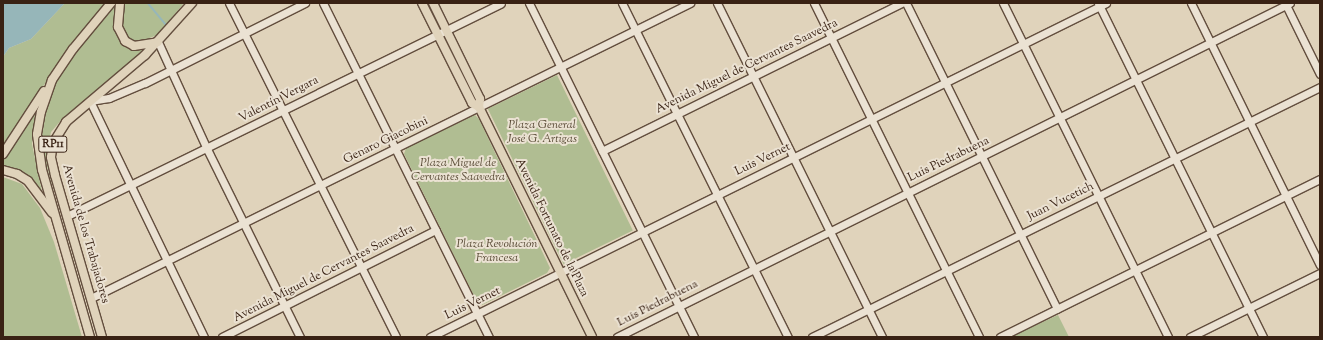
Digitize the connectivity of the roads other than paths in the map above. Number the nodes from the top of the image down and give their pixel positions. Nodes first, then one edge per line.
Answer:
1 (110, 3) edge
2 (120, 3) edge
3 (192, 3) edge
4 (229, 3) edge
5 (306, 3) edge
6 (323, 3) edge
7 (422, 3) edge
8 (433, 3) edge
9 (502, 3) edge
10 (529, 3) edge
11 (622, 3) edge
12 (690, 3) edge
13 (717, 3) edge
14 (814, 3) edge
15 (902, 3) edge
16 (906, 3) edge
17 (1003, 3) edge
18 (1190, 3) edge
19 (1101, 4) edge
20 (1287, 4) edge
21 (635, 30) junction
22 (446, 31) junction
23 (245, 33) junction
24 (438, 35) junction
25 (831, 38) junction
26 (158, 42) junction
27 (1210, 42) junction
28 (1023, 43) junction
29 (560, 67) junction
30 (170, 70) junction
31 (358, 73) junction
32 (1320, 74) edge
33 (753, 77) junction
34 (1136, 79) junction
35 (52, 80) junction
36 (945, 82) junction
37 (1320, 87) edge
38 (90, 101) junction
39 (479, 107) junction
40 (283, 110) junction
41 (677, 114) junction
42 (1060, 117) junction
43 (871, 119) junction
44 (1249, 122) junction
45 (395, 148) junction
46 (207, 149) junction
47 (602, 151) junction
48 (3, 154) edge
49 (982, 156) junction
50 (793, 157) junction
51 (1175, 158) junction
52 (3, 170) edge
53 (1320, 179) edge
54 (320, 185) junction
55 (131, 186) junction
56 (908, 192) junction
57 (717, 195) junction
58 (1098, 196) junction
59 (1286, 196) junction
60 (67, 216) junction
61 (56, 221) junction
62 (244, 223) junction
63 (436, 230) junction
64 (830, 231) junction
65 (642, 232) junction
66 (1212, 232) junction
67 (1020, 234) junction
68 (167, 261) junction
69 (1320, 265) edge
70 (361, 267) junction
71 (754, 269) junction
72 (947, 270) junction
73 (1135, 270) junction
74 (560, 273) junction
75 (1320, 273) edge
76 (91, 298) junction
77 (284, 306) junction
78 (679, 306) junction
79 (1249, 308) junction
80 (868, 309) junction
81 (1057, 309) junction
82 (477, 314) junction
83 (90, 337) edge
84 (102, 337) edge
85 (204, 337) edge
86 (222, 337) edge
87 (300, 337) edge
88 (396, 337) edge
89 (430, 337) edge
90 (489, 337) edge
91 (592, 337) edge
92 (617, 337) edge
93 (694, 337) edge
94 (788, 337) edge
95 (812, 337) edge
96 (882, 337) edge
97 (980, 337) edge
98 (1000, 337) edge
99 (1168, 337) edge
100 (1190, 337) edge
101 (1264, 337) edge

1 - 35 main road, Avenida de los Trabajadores / RP11
2 - 26 main road
3 - 26 main road, Avenida de los Trabajadores / RP11
4 - 23 street
5 - 23 street
6 - 31 street
7 - 24 main road, Avenida Fortunato de la Plaza
8 - 22 main road, Avenida Fortunato de la Plaza
9 - 22 street, Valentín Vergara
10 - 29 street
11 - 21 street
12 - 21 street, Genaro Giacobini
13 - 33 street
14 - 25 street
15 - 25 street, Avenida Miguel de Cervantes Saavedra
16 - 36 street
17 - 28 street
18 - 27 street
19 - 28 street, Luis Vernet
19 - 34 street
20 - 27 street, Luis Piedrabuena
20 - 32 street
21 - 29 street, Genaro Giacobini
21 - 41 street
22 - 24 street, Valentín Vergara
22 - 39 main road, Avenida Fortunato de la Plaza
23 - 30 street
23 - 40 street
24 - 31 street, Valentín Vergara
24 - 39 main road, Avenida Fortunato de la Plaza
25 - 33 street, Avenida Miguel de Cervantes Saavedra
25 - 43 street
26 - 30 street
26 - 38 main road, Avenida de los Trabajadores / RP11
27 - 34 street, Luis Piedrabuena
27 - 44 street
28 - 36 street, Luis Vernet
28 - 42 street
29 - 39 street, Genaro Giacobini
29 - 47 street
30 - 38 street
30 - 46 street
31 - 40 street, Valentín Vergara
31 - 45 street
33 - 41 street, Avenida Miguel de Cervantes Saavedra
33 - 50 street
34 - 42 street, Luis Piedrabuena
34 - 51 street
35 - 48 main road
35 - 61 main road, Avenida de los Trabajadores / RP11
36 - 43 street, Luis Vernet
36 - 49 street
37 - 44 street, Juan Vucetich
38 - 55 street
38 - 60 main road, Avenida de los Trabajadores / RP11
39 - 45 street, Genaro Giacobini
39 - 74 main road, Avenida Fortunato de la Plaza
40 - 46 street, Valentín Vergara
40 - 54 street
41 - 47 street, Avenida Miguel de Cervantes Saavedra
41 - 57 street
42 - 49 street, Luis Piedrabuena
42 - 58 street
43 - 50 street, Luis Vernet
43 - 56 street
44 - 51 street, Juan Vucetich
44 - 59 street
45 - 54 street, Genaro Giacobini
45 - 63 street
46 - 55 street, Valentín Vergara
46 - 62 street
47 - 65 street
49 - 56 street, Luis Piedrabuena
49 - 67 street
50 - 57 street, Luis Vernet
50 - 64 street
51 - 58 street, Juan Vucetich
51 - 66 street
52 - 61 main road
53 - 59 street
54 - 62 street, Genaro Giacobini
54 - 70 street
55 - 60 street, Valentín Vergara
55 - 68 street
56 - 64 street, Luis Piedrabuena
56 - 72 street
57 - 65 street, Luis Vernet
57 - 71 street
58 - 67 street, Juan Vucetich
58 - 73 street
59 - 66 street
59 - 69 street
60 - 76 main road, Avenida de los Trabajadores / RP11
61 - 83 main road, Avenida de los Trabajadores / RP11
62 - 68 street, Genaro Giacobini
62 - 77 street
63 - 70 street, Avenida Miguel de Cervantes Saavedra
63 - 82 street
64 - 71 street, Luis Piedrabuena
64 - 80 street
65 - 74 street, Luis Vernet
65 - 78 street
66 - 73 street
66 - 79 street
67 - 72 street, Juan Vucetich
67 - 81 street
68 - 76 street, Genaro Giacobini
68 - 85 street
70 - 77 street, Avenida Miguel de Cervantes Saavedra
70 - 88 street
71 - 78 street, Luis Piedrabuena
71 - 94 street
72 - 80 street, Juan Vucetich
72 - 97 street
73 - 81 street
73 - 99 street
74 - 82 street, Luis Vernet
74 - 91 main road, Avenida Fortunato de la Plaza
75 - 79 street
76 - 84 main road, Avenida de los Trabajadores / RP11
77 - 86 street, Avenida Miguel de Cervantes Saavedra
77 - 87 street
78 - 92 street, Luis Piedrabuena
78 - 93 street
79 - 100 street
79 - 101 street
80 - 95 street, Juan Vucetich
80 - 96 street
81 - 98 street
82 - 89 street, Luis Vernet
82 - 90 street

